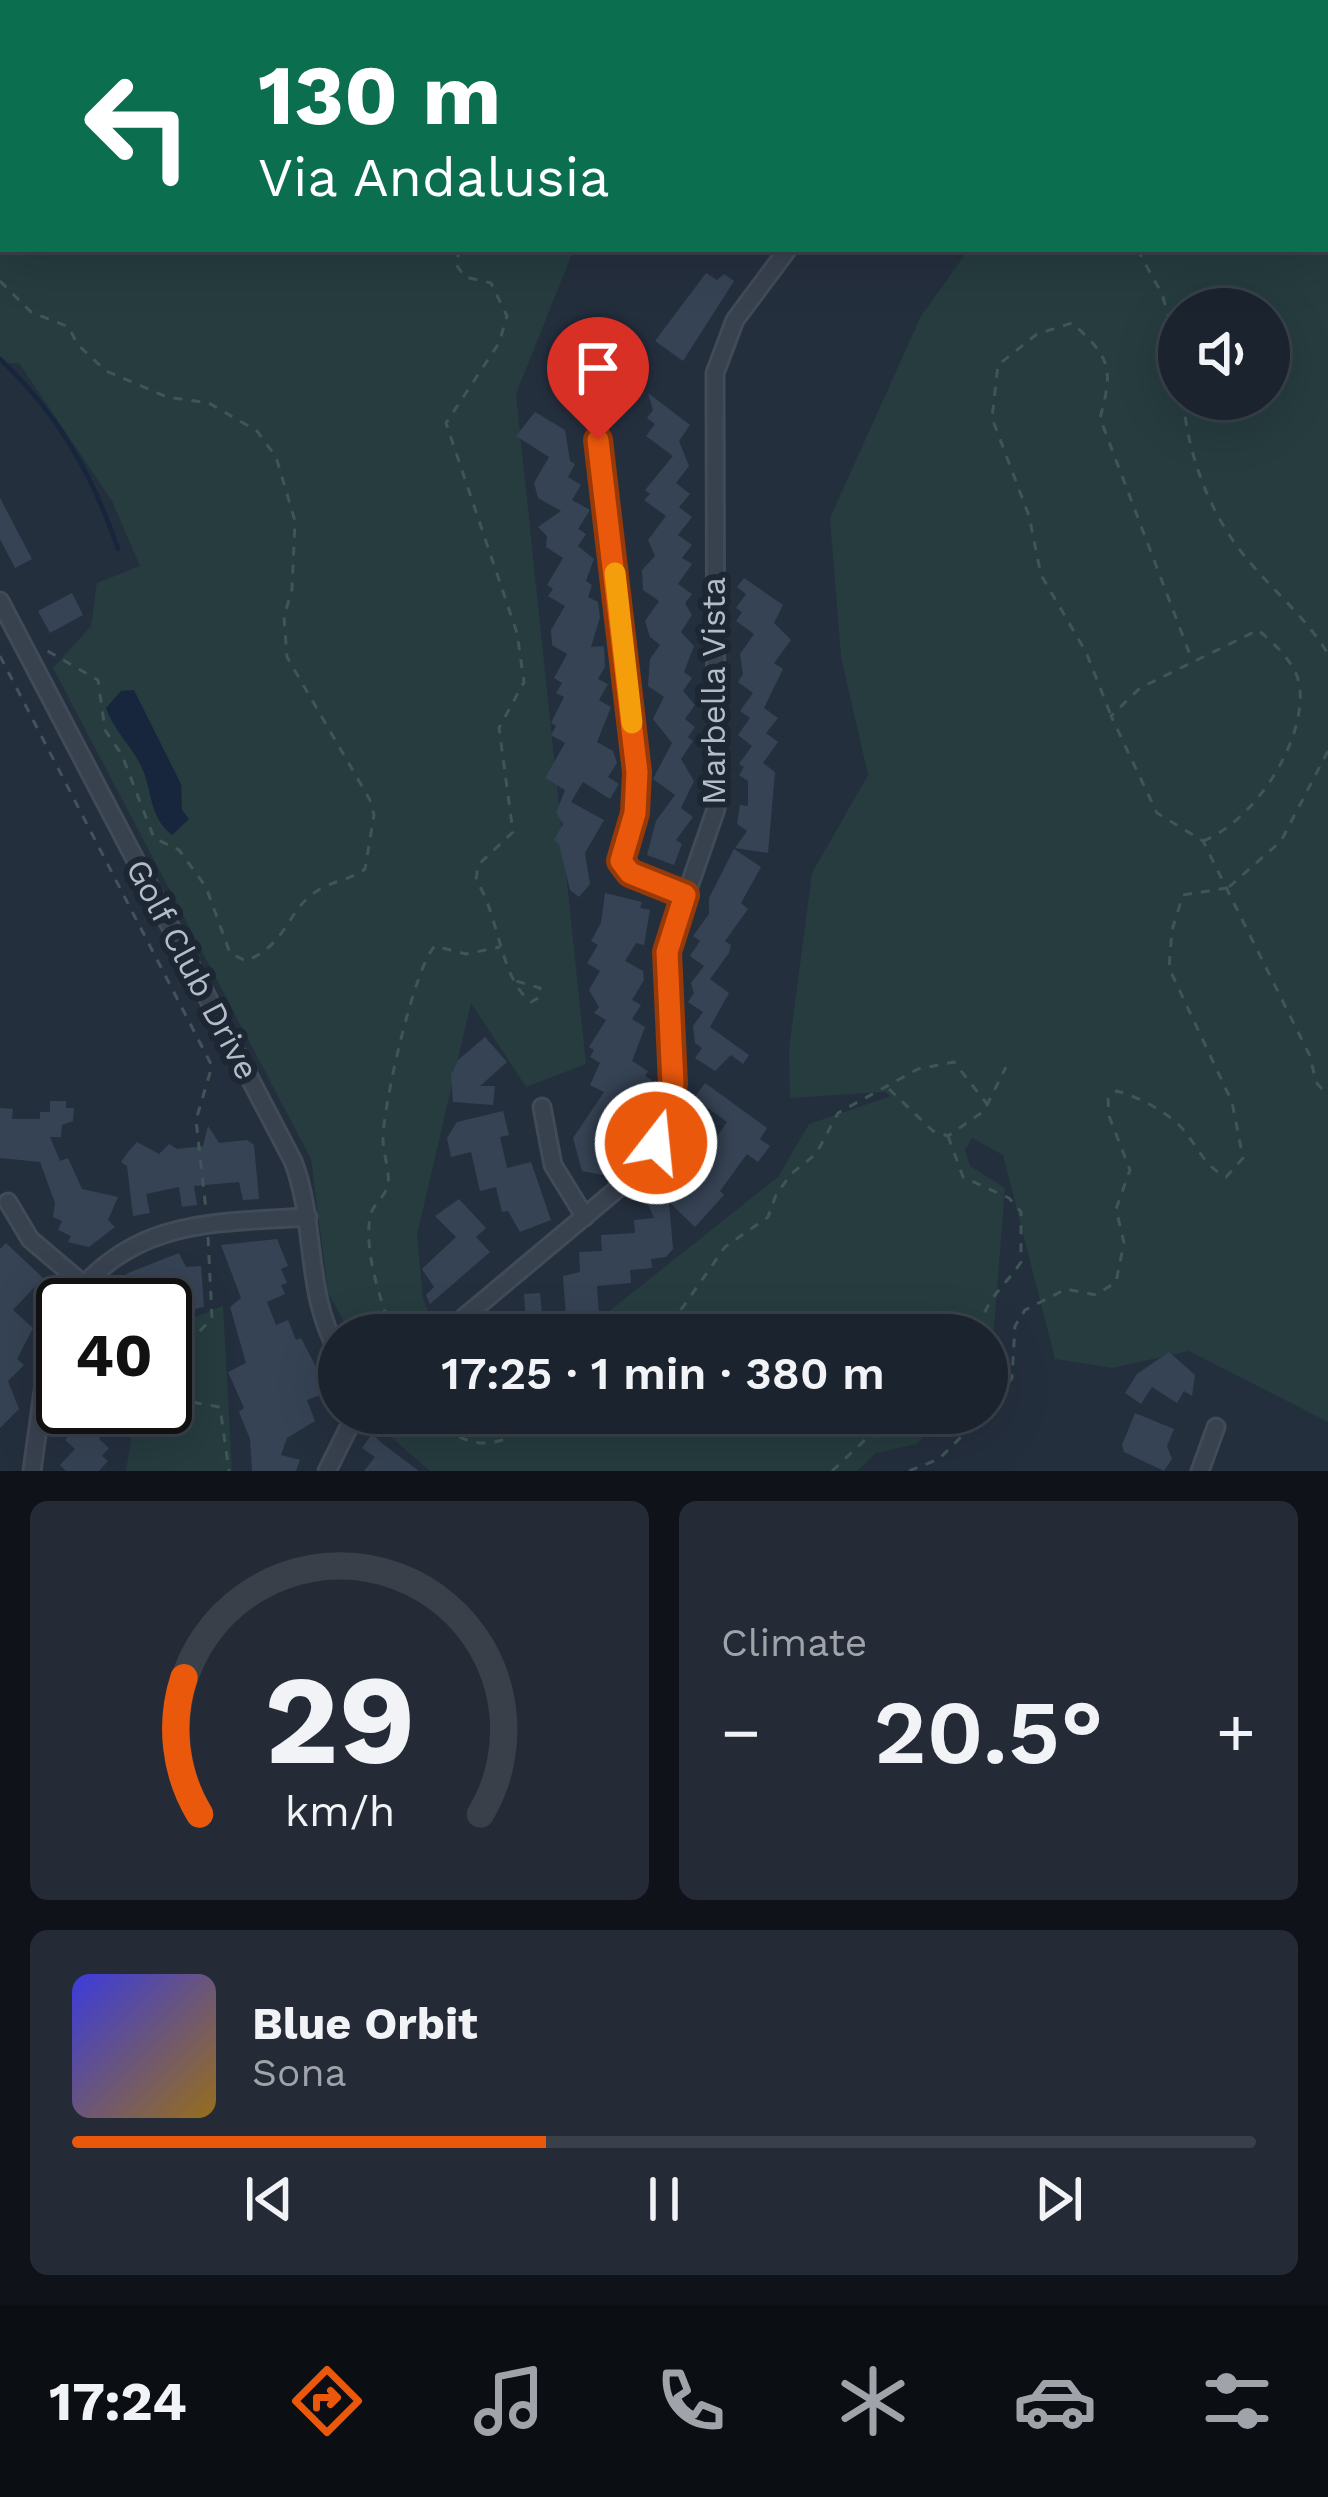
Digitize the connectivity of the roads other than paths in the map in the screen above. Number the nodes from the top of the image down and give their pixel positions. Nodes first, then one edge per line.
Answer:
1 (786, 252) edge
2 (598, 440) dead end
3 (0, 601) edge
4 (685, 895) junction
5 (542, 1107) dead end
6 (8, 1202) dead end
7 (308, 1217) junction
8 (585, 1217) junction
9 (77, 1278) edge
10 (89, 1278) edge
11 (322, 1314) edge
12 (468, 1314) edge
13 (1216, 1427) dead end
14 (37, 1434) edge
15 (346, 1434) edge
16 (32, 1471) edge
17 (327, 1471) edge
18 (1200, 1471) edge

1 - 4 street, Marbella Vista
2 - 4 street
3 - 7 street, Golf Club Drive
4 - 8 street, Marbella Vista
5 - 8 street
6 - 9 street
7 - 10 street
7 - 11 street, Golf Club Drive
8 - 12 street, Marbella Vista
13 - 18 street
14 - 16 street
15 - 17 street

